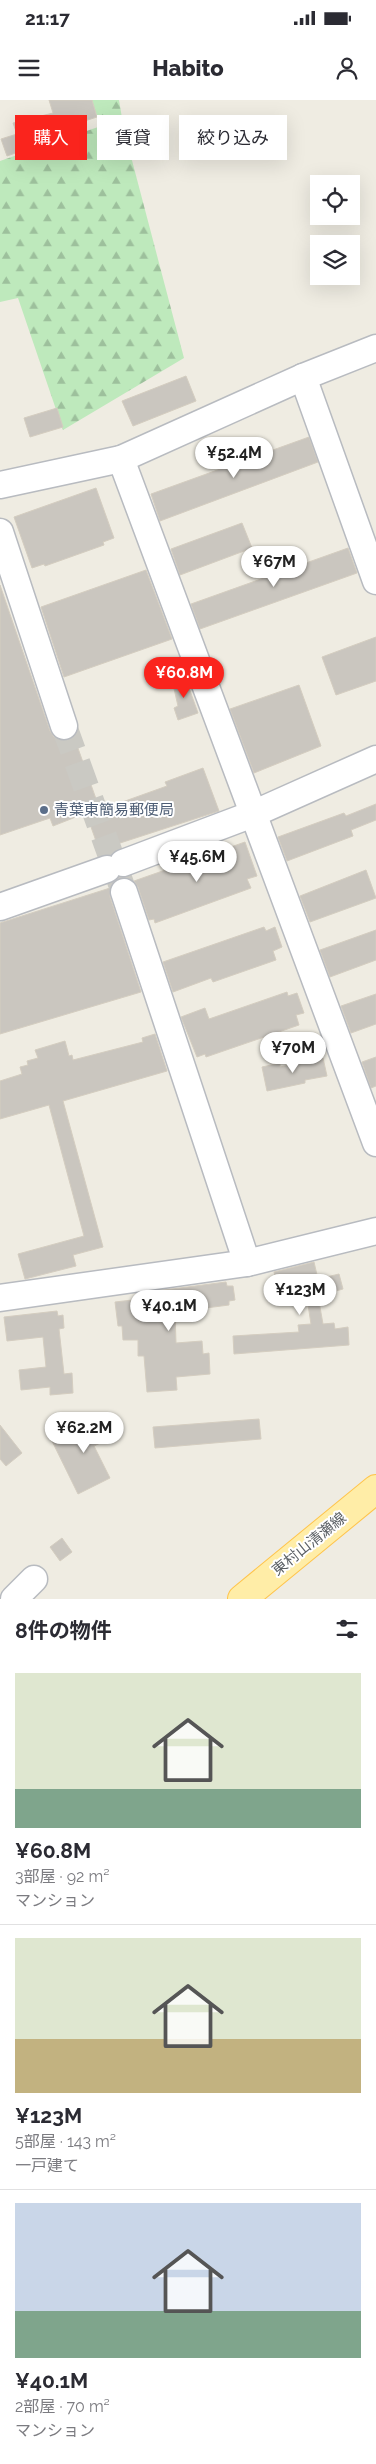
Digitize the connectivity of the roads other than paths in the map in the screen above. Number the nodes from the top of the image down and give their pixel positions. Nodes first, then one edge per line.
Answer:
1 (376, 348) edge
2 (303, 377) junction
3 (120, 459) junction
4 (0, 485) edge
5 (0, 532) edge
6 (376, 581) edge
7 (64, 726) tunnel mouth
8 (376, 759) edge
9 (253, 814) junction
10 (124, 892) tunnel mouth
11 (0, 907) edge
12 (376, 1144) edge
13 (376, 1231) edge
14 (247, 1263) junction
15 (0, 1298) edge
16 (376, 1489) edge
17 (34, 1579) dead end
18 (14, 1599) edge
19 (242, 1599) edge

1 - 2 lane
2 - 3 lane
2 - 6 lane
3 - 4 lane
3 - 9 lane
5 - 7 lane
8 - 9 lane
9 - 11 lane
9 - 12 lane
10 - 14 lane
13 - 14 lane
14 - 15 lane
16 - 19 main road, 東村山清瀬線
17 - 18 lane

